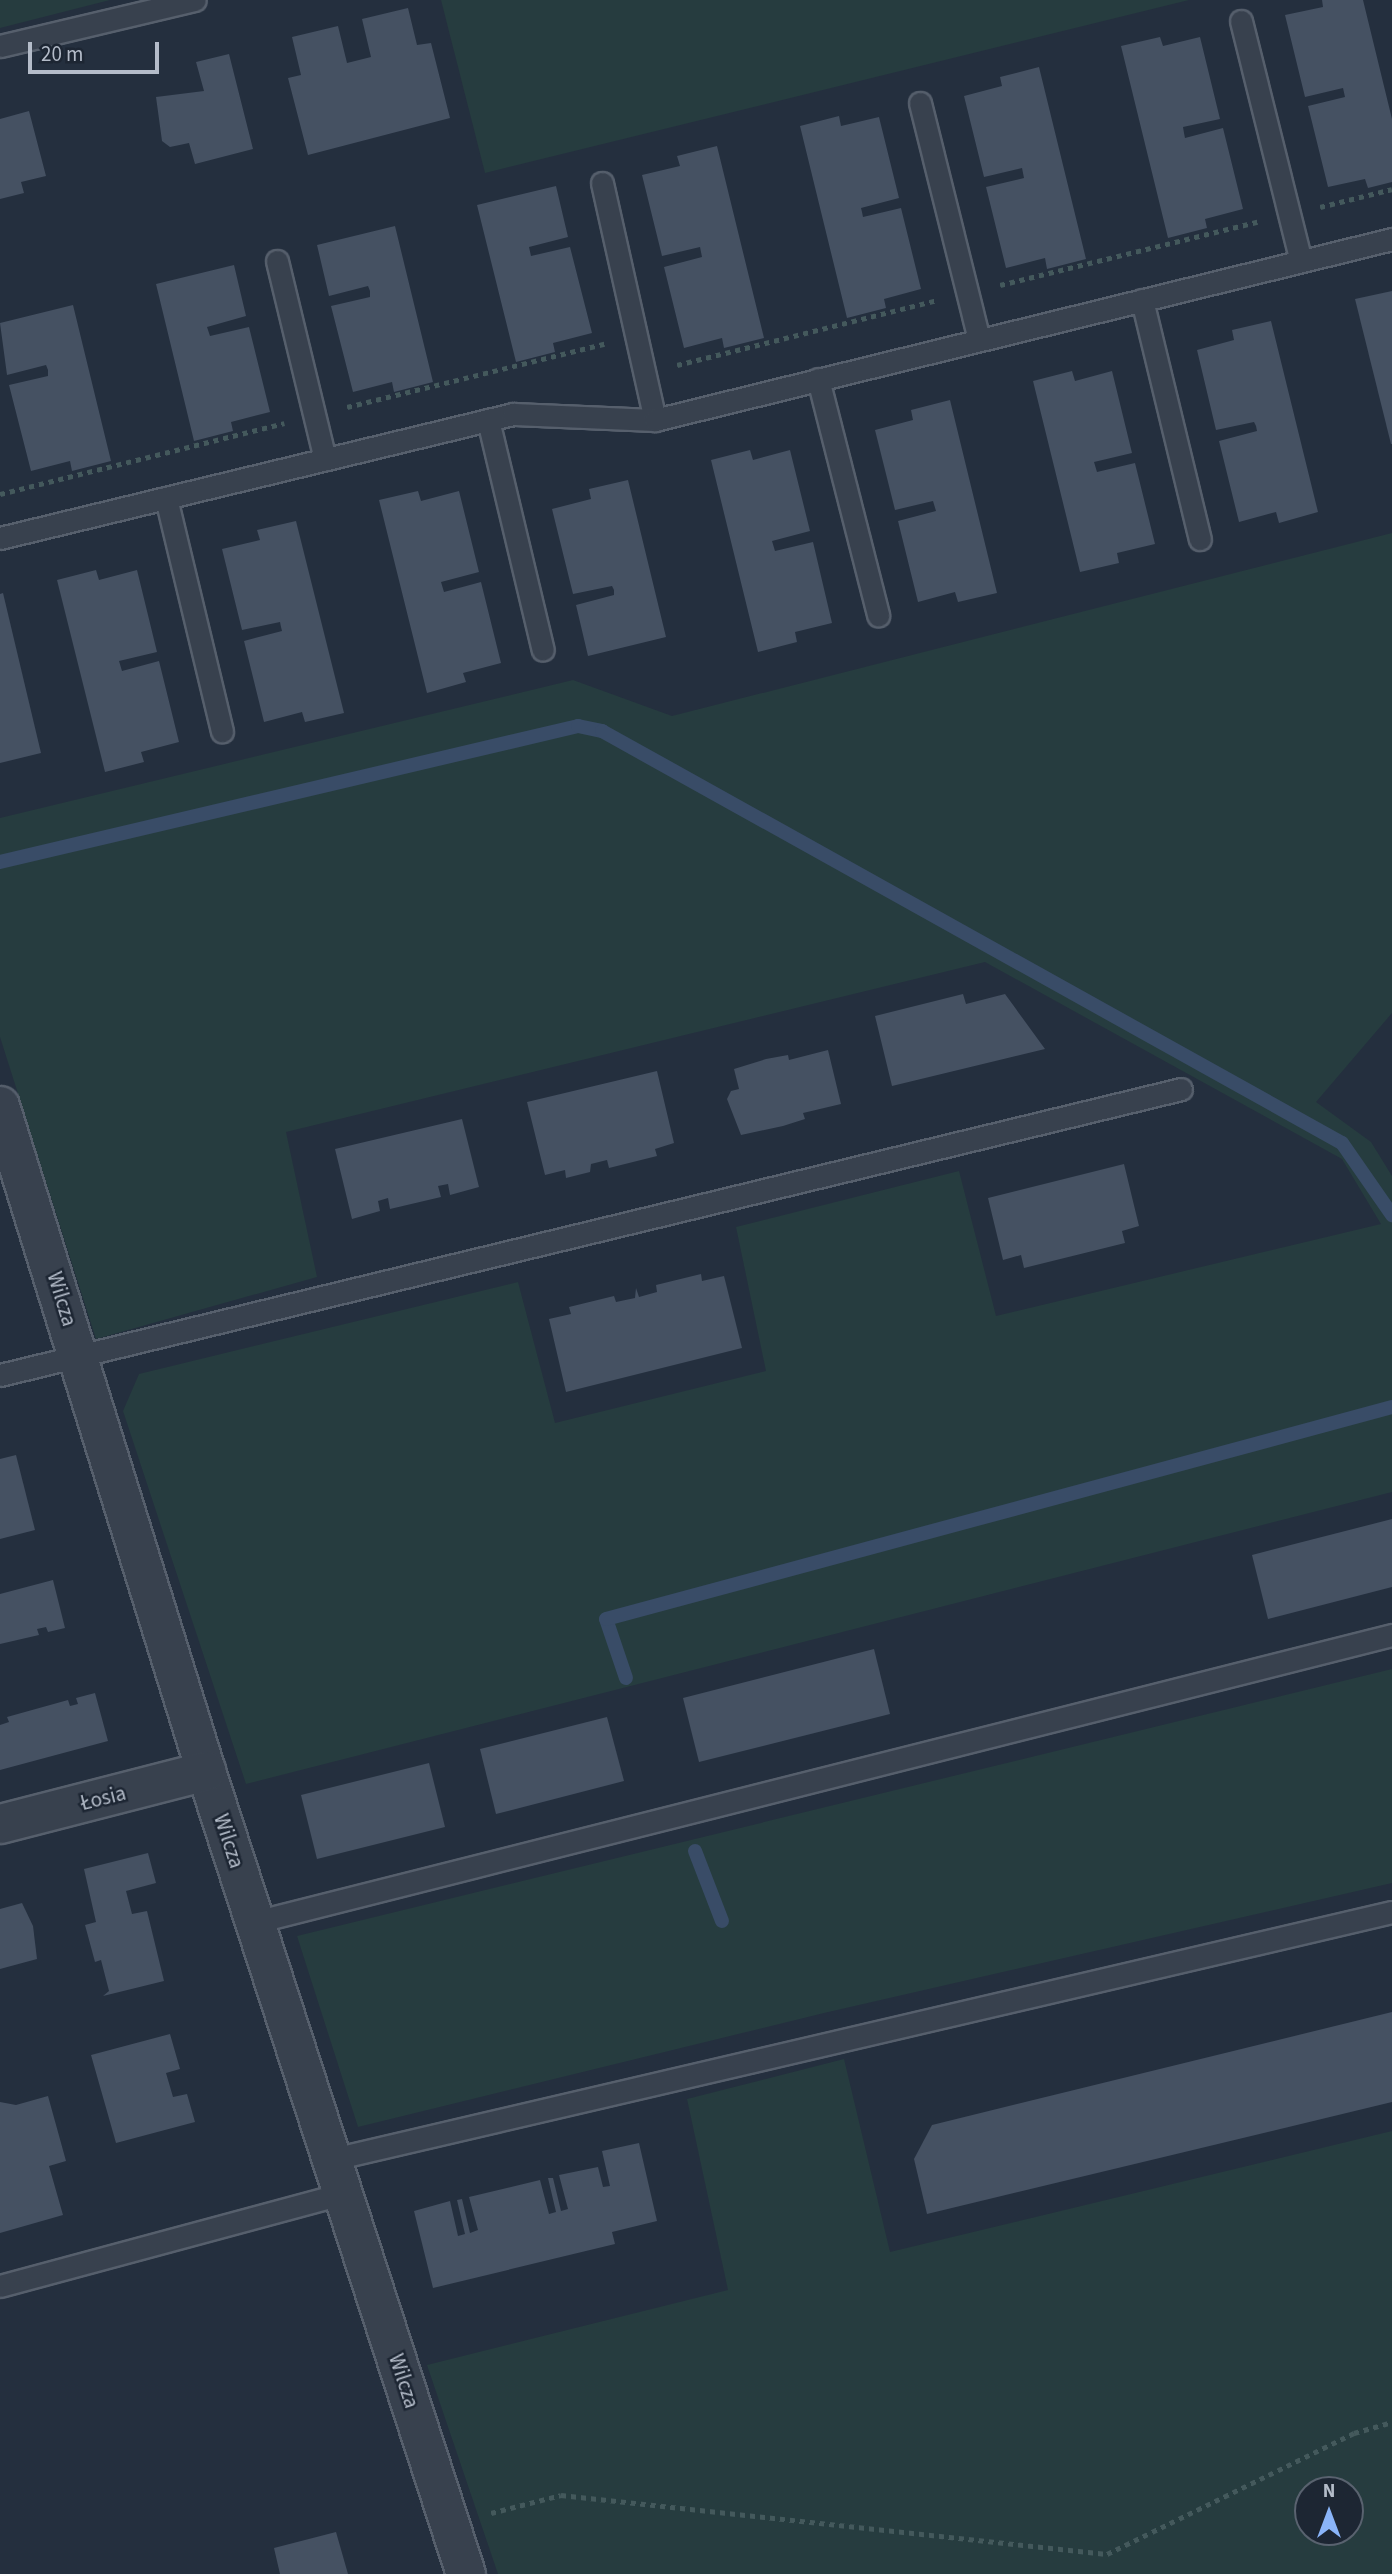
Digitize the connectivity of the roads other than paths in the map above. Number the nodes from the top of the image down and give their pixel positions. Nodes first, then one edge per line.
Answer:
1 (195, 0) edge
2 (1241, 21) dead end
3 (0, 46) edge
4 (920, 103) dead end
5 (602, 183) dead end
6 (1392, 239) edge
7 (277, 261) dead end
8 (1301, 261) junction
9 (1142, 300) junction
10 (979, 340) junction
11 (818, 379) junction
12 (488, 420) junction
13 (655, 420) junction
14 (325, 459) junction
15 (166, 498) junction
16 (0, 536) edge
17 (1200, 539) dead end
18 (878, 615) dead end
19 (543, 650) dead end
20 (222, 731) dead end
21 (1181, 1089) dead end
22 (0, 1106) edge
23 (10, 1169) edge
24 (79, 1355) junction
25 (0, 1375) edge
26 (1392, 1635) edge
27 (206, 1772) junction
28 (0, 1824) edge
29 (1392, 1912) edge
30 (255, 1922) junction
31 (338, 2176) junction
32 (0, 2286) edge
33 (466, 2574) edge

1 - 3 lane
2 - 8 lane
4 - 10 lane
5 - 13 lane
6 - 8 lane
7 - 14 lane
8 - 9 lane
9 - 10 lane
9 - 17 lane
10 - 11 lane
11 - 13 lane
11 - 18 lane
12 - 13 lane
12 - 14 lane
12 - 19 lane
14 - 15 lane
15 - 16 lane
15 - 20 lane
21 - 24 lane
22 - 23 street, Wilcza
23 - 24 street, Wilcza
24 - 25 lane
24 - 27 street, Wilcza
26 - 30 lane
27 - 28 street, Łosia
27 - 30 street, Wilcza
29 - 31 lane
30 - 31 street, Wilcza
31 - 32 lane
31 - 33 street, Wilcza

